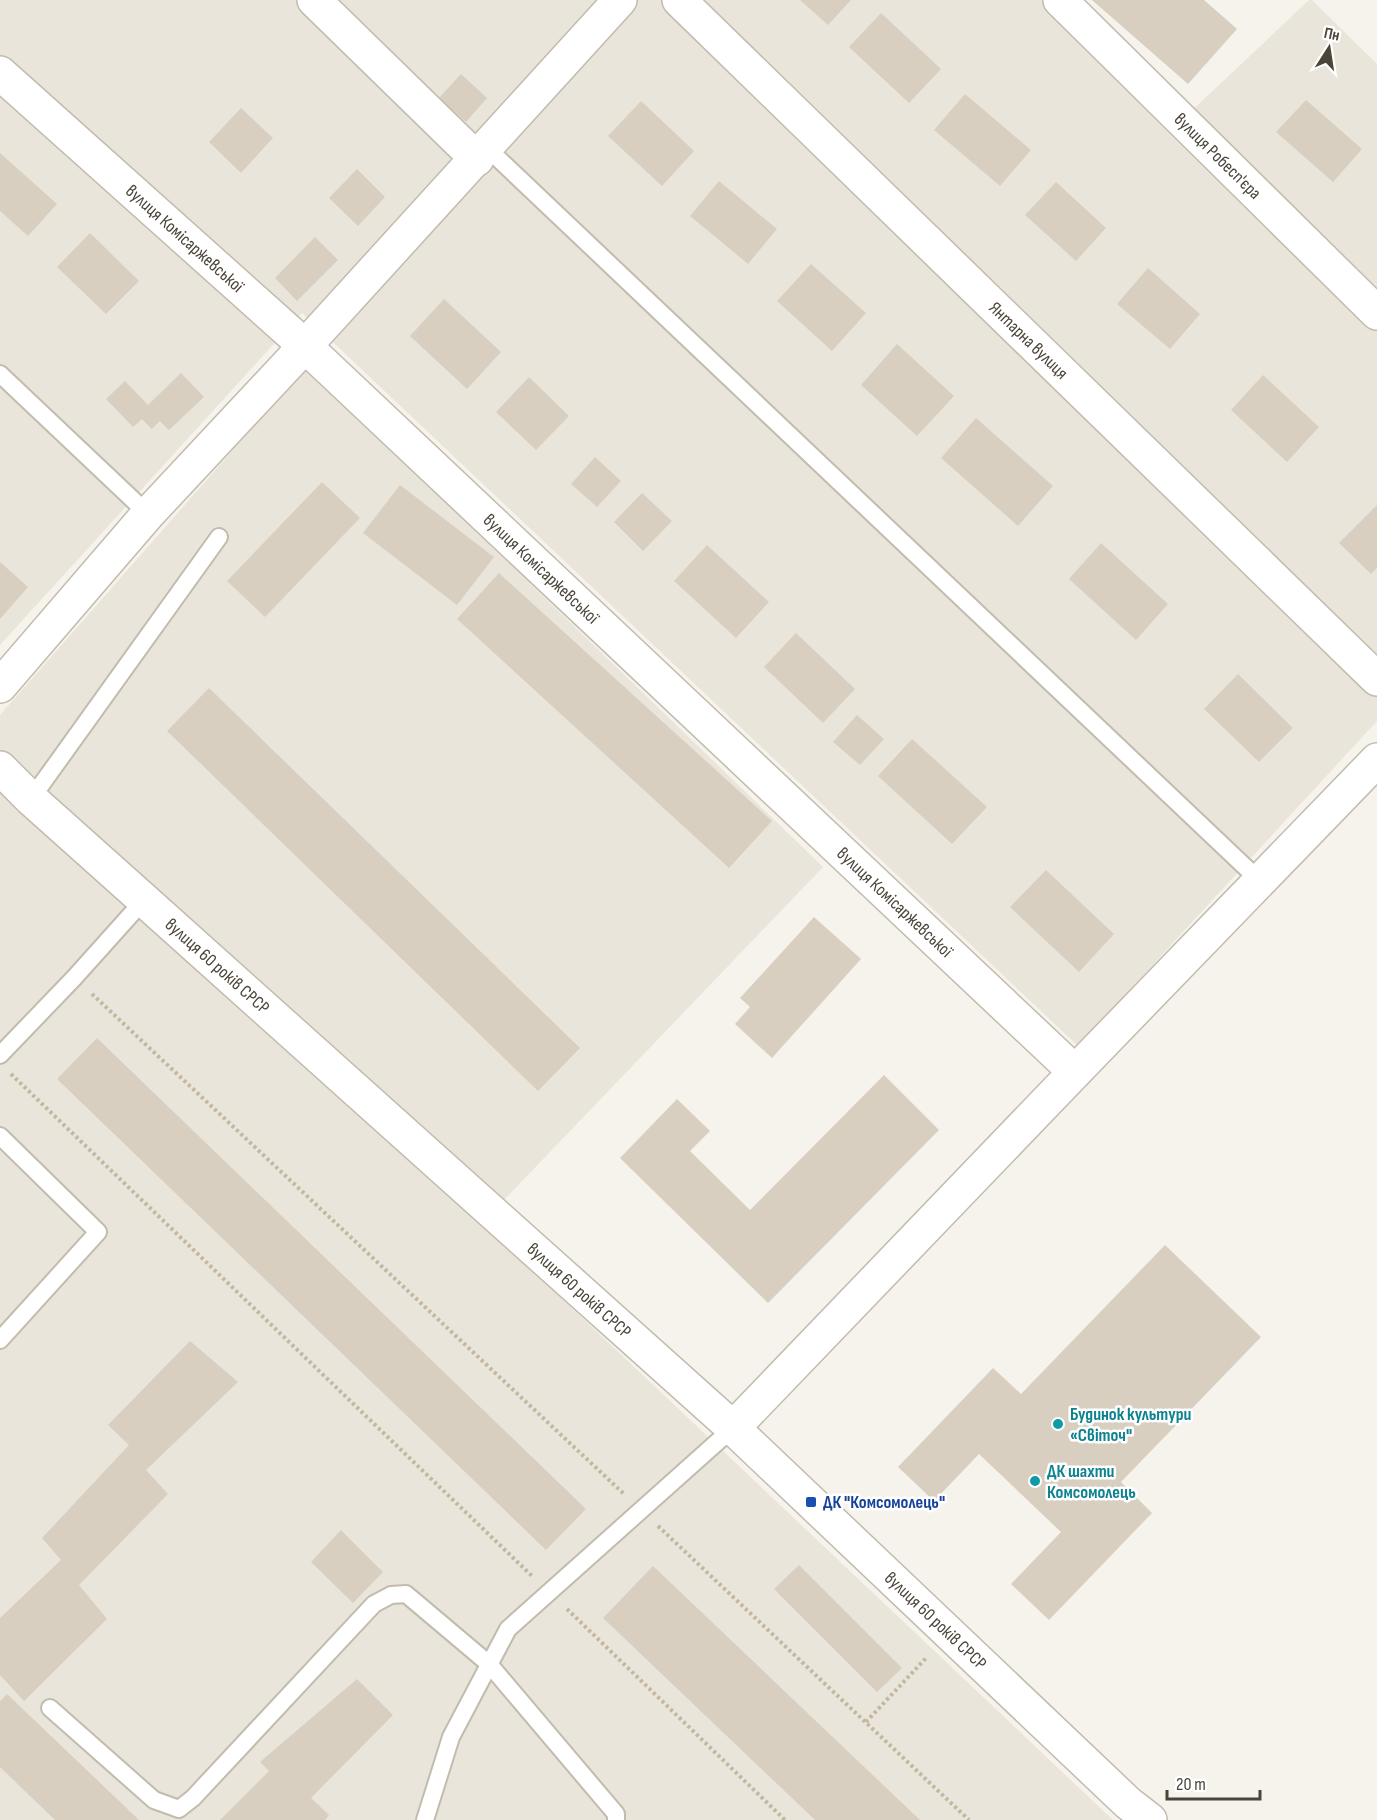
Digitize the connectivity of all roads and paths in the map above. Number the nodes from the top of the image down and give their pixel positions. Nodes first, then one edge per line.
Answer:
1 (314, 0) edge
2 (620, 0) edge
3 (679, 0) edge
4 (1060, 0) edge
5 (0, 73) edge
6 (482, 153) junction
7 (1377, 313) edge
8 (305, 346) junction
9 (0, 374) edge
10 (148, 514) junction
11 (219, 537) dead end
12 (1377, 679) edge
13 (0, 687) edge
14 (1377, 760) edge
15 (0, 768) edge
16 (31, 799) junction
17 (1260, 881) junction
18 (144, 900) junction
19 (75, 978) junction
20 (0, 1055) edge
21 (9, 1072) dead end
22 (1075, 1072) junction
23 (0, 1136) edge
24 (0, 1340) edge
25 (733, 1428) junction
26 (641, 1510) junction
27 (549, 1593) junction
28 (949, 1633) junction
29 (489, 1664) junction
30 (50, 1708) dead end
31 (866, 1722) junction
32 (425, 1820) edge
33 (616, 1820) edge
34 (785, 1820) edge
35 (969, 1820) edge
36 (1150, 1820) edge

1 - 6 street
2 - 6 street
3 - 12 street, Янтарна вулиця
4 - 7 street, вулиця Робесп'єра
5 - 8 street, вулиця Комісаржевської
6 - 8 street
6 - 17 lane
8 - 10 street
8 - 22 street, вулиця Комісаржевської
9 - 10 lane
10 - 13 street
11 - 16 lane
14 - 17 street
15 - 16 street, вулиця 60 років СРСР
16 - 18 street, вулиця 60 років СРСР
17 - 22 street
18 - 19 lane
18 - 25 street, вулиця 60 років СРСР
19 - 20 lane
19 - 26 path
21 - 27 path
22 - 25 street
23 - 24 lane
25 - 26 lane
25 - 28 street, вулиця 60 років СРСР
26 - 27 lane
26 - 31 path
27 - 29 lane
27 - 34 path
28 - 31 path
28 - 36 street, вулиця 60 років СРСР
29 - 30 lane
29 - 32 lane
29 - 33 lane
31 - 35 path

